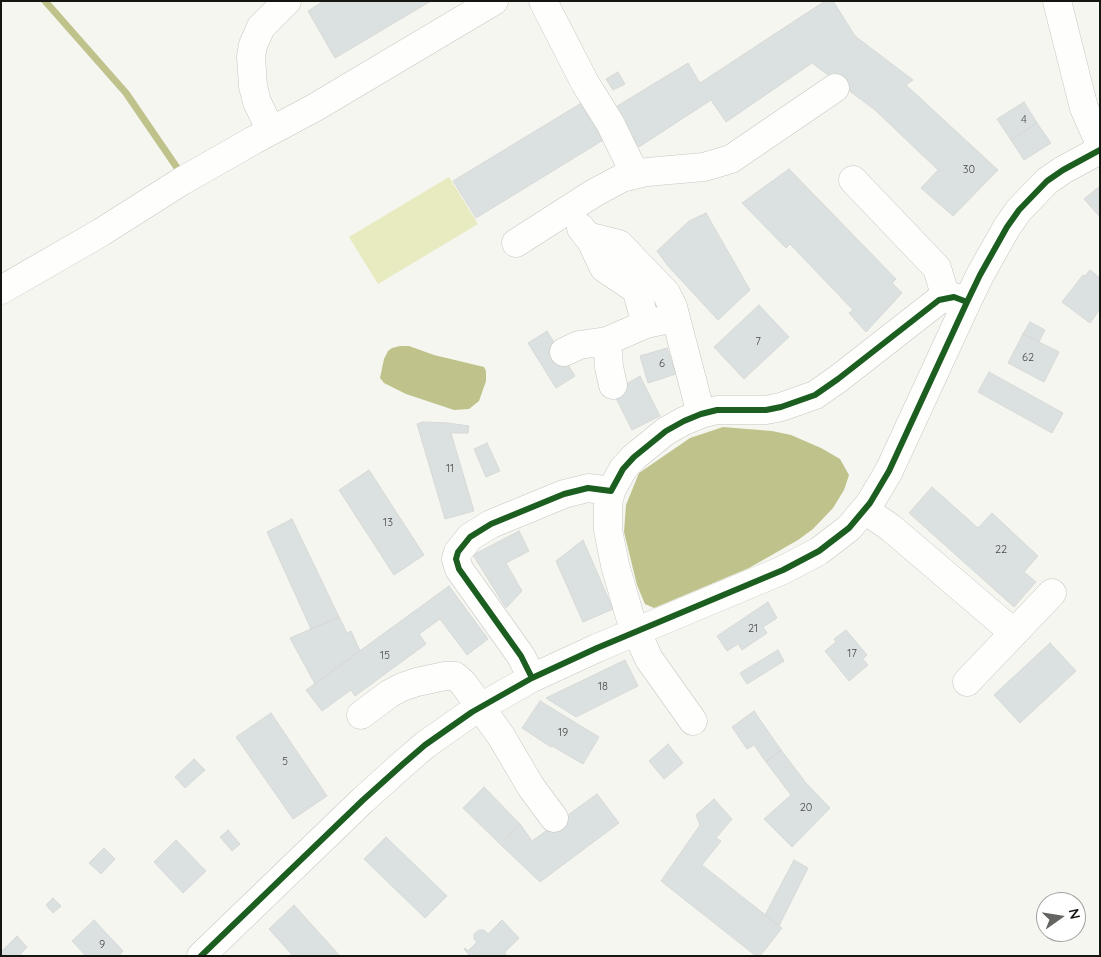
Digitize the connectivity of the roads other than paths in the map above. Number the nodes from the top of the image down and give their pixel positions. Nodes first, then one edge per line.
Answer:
1 (287, 1) edge
2 (494, 1) edge
3 (543, 1) edge
4 (1057, 1) edge
5 (835, 88) dead end
6 (272, 130) junction
7 (1100, 144) edge
8 (1100, 150) edge
9 (634, 174) junction
10 (853, 180) dead end
11 (569, 209) junction
12 (516, 243) dead end
13 (638, 278) junction
14 (1, 290) edge
15 (956, 300) junction
16 (676, 318) junction
17 (646, 324) junction
18 (607, 341) junction
19 (564, 352) dead end
20 (613, 385) dead end
21 (701, 414) junction
22 (611, 492) junction
23 (865, 510) junction
24 (1052, 593) dead end
25 (636, 632) junction
26 (1014, 633) junction
27 (532, 678) junction
28 (967, 682) dead end
29 (479, 707) junction
30 (361, 715) dead end
31 (693, 721) dead end
32 (554, 818) dead end
33 (200, 956) edge

1 - 6 street
2 - 6 street
3 - 9 street
4 - 7 street
5 - 9 street
6 - 14 street
8 - 15 street
9 - 11 street
10 - 15 street
11 - 12 street
11 - 13 street
13 - 16 street
13 - 17 street
15 - 21 street
15 - 23 street
16 - 17 street
16 - 21 street
17 - 18 street
18 - 19 street
18 - 20 street
21 - 22 street
22 - 25 street
22 - 27 street
23 - 25 street
23 - 26 street
24 - 26 street
25 - 27 street
25 - 31 street
26 - 28 street
27 - 29 street
29 - 30 street
29 - 32 street
29 - 33 street

